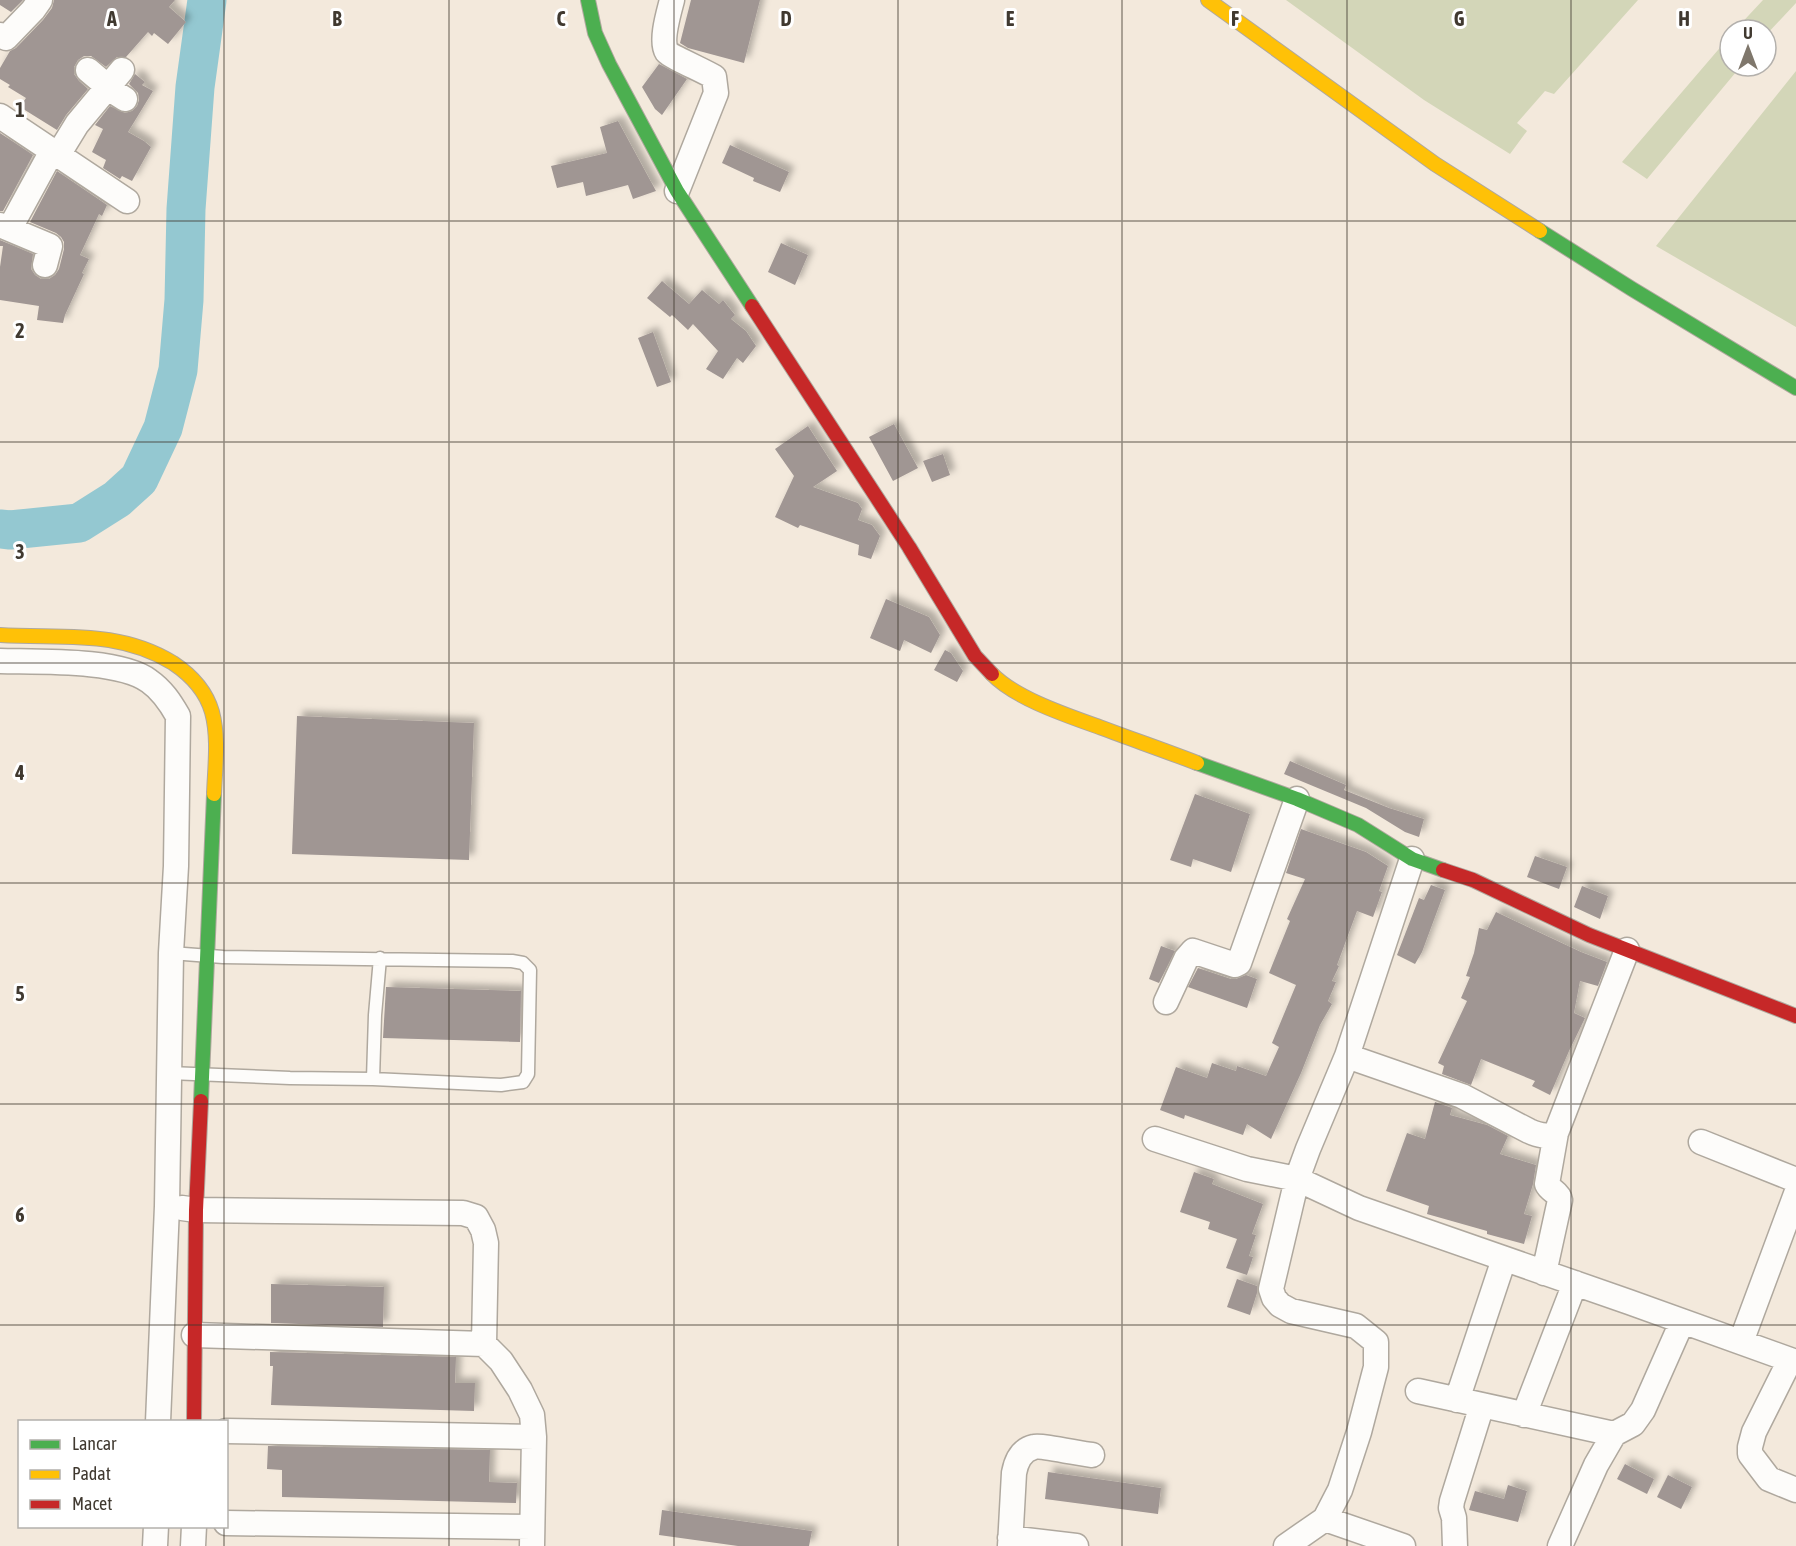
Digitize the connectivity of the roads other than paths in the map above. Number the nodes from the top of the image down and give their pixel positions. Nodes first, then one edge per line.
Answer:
1 (40, 0) edge
2 (588, 0) edge
3 (672, 0) edge
4 (1208, 0) edge
5 (0, 35) edge
6 (88, 70) dead end
7 (0, 116) edge
8 (55, 153) junction
9 (677, 191) junction
10 (127, 201) dead end
11 (5, 227) edge
12 (45, 265) dead end
13 (1796, 388) edge
14 (0, 635) edge
15 (0, 661) edge
16 (210, 705) junction
17 (178, 716) junction
18 (1298, 800) junction
19 (1412, 859) junction
20 (1627, 950) junction
21 (171, 953) junction
22 (208, 956) junction
23 (380, 958) junction
24 (1166, 1002) dead end
25 (1796, 1016) edge
26 (1347, 1056) junction
27 (169, 1073) junction
28 (202, 1074) junction
29 (373, 1079) junction
30 (1556, 1133) junction
31 (1155, 1139) dead end
32 (1701, 1142) dead end
33 (1298, 1179) junction
34 (1796, 1180) edge
35 (1796, 1194) edge
36 (167, 1206) junction
37 (196, 1210) junction
38 (1504, 1260) junction
39 (1544, 1273) junction
40 (1575, 1283) junction
41 (1682, 1322) junction
42 (194, 1335) junction
43 (1741, 1342) junction
44 (484, 1344) junction
45 (1793, 1361) edge
46 (159, 1371) junction
47 (194, 1374) junction
48 (1418, 1391) dead end
49 (1457, 1400) junction
50 (1482, 1405) junction
51 (1524, 1415) junction
52 (158, 1420) edge
53 (194, 1420) edge
54 (228, 1431) edge
55 (1614, 1434) junction
56 (534, 1437) junction
57 (1092, 1455) dead end
58 (1796, 1490) edge
59 (1325, 1519) junction
60 (228, 1523) edge
61 (156, 1528) edge
62 (194, 1528) edge
63 (532, 1537) edge
64 (1010, 1542) edge
65 (155, 1546) edge
66 (193, 1546) edge
67 (1076, 1546) edge
68 (1286, 1546) edge
69 (1403, 1546) edge
70 (1455, 1546) edge
71 (1560, 1546) edge

1 - 5 street
2 - 9 main road
3 - 9 street
4 - 13 main road
6 - 8 street
7 - 8 street
8 - 10 street
8 - 11 street
9 - 18 main road
11 - 12 street
14 - 16 main road
15 - 17 street
16 - 17 street
16 - 22 main road
17 - 21 street
18 - 19 main road
18 - 24 street
19 - 20 main road
19 - 26 street
20 - 25 main road
20 - 30 street
21 - 22 lane
21 - 27 street
22 - 23 lane
22 - 28 main road
23 - 29 lane
23 - 29 lane
26 - 30 street
26 - 33 street
27 - 28 lane
27 - 36 street
28 - 29 lane
28 - 37 main road
30 - 39 street
31 - 33 street
32 - 34 street
33 - 38 street
33 - 59 street
35 - 43 street
36 - 37 street
36 - 46 street
37 - 42 main road
37 - 44 street
38 - 39 street
38 - 49 street
39 - 40 street
40 - 41 street
40 - 51 street
41 - 43 street
41 - 55 street
42 - 44 street
42 - 47 main road
43 - 45 street
44 - 56 street
45 - 58 street
46 - 47 street
46 - 52 street
47 - 53 main road
48 - 49 street
49 - 50 street
50 - 51 street
50 - 70 street
51 - 55 street
54 - 56 street
55 - 71 street
56 - 63 street
57 - 64 street
59 - 68 street
59 - 69 street
60 - 63 street
61 - 65 street
62 - 66 street
64 - 67 street

